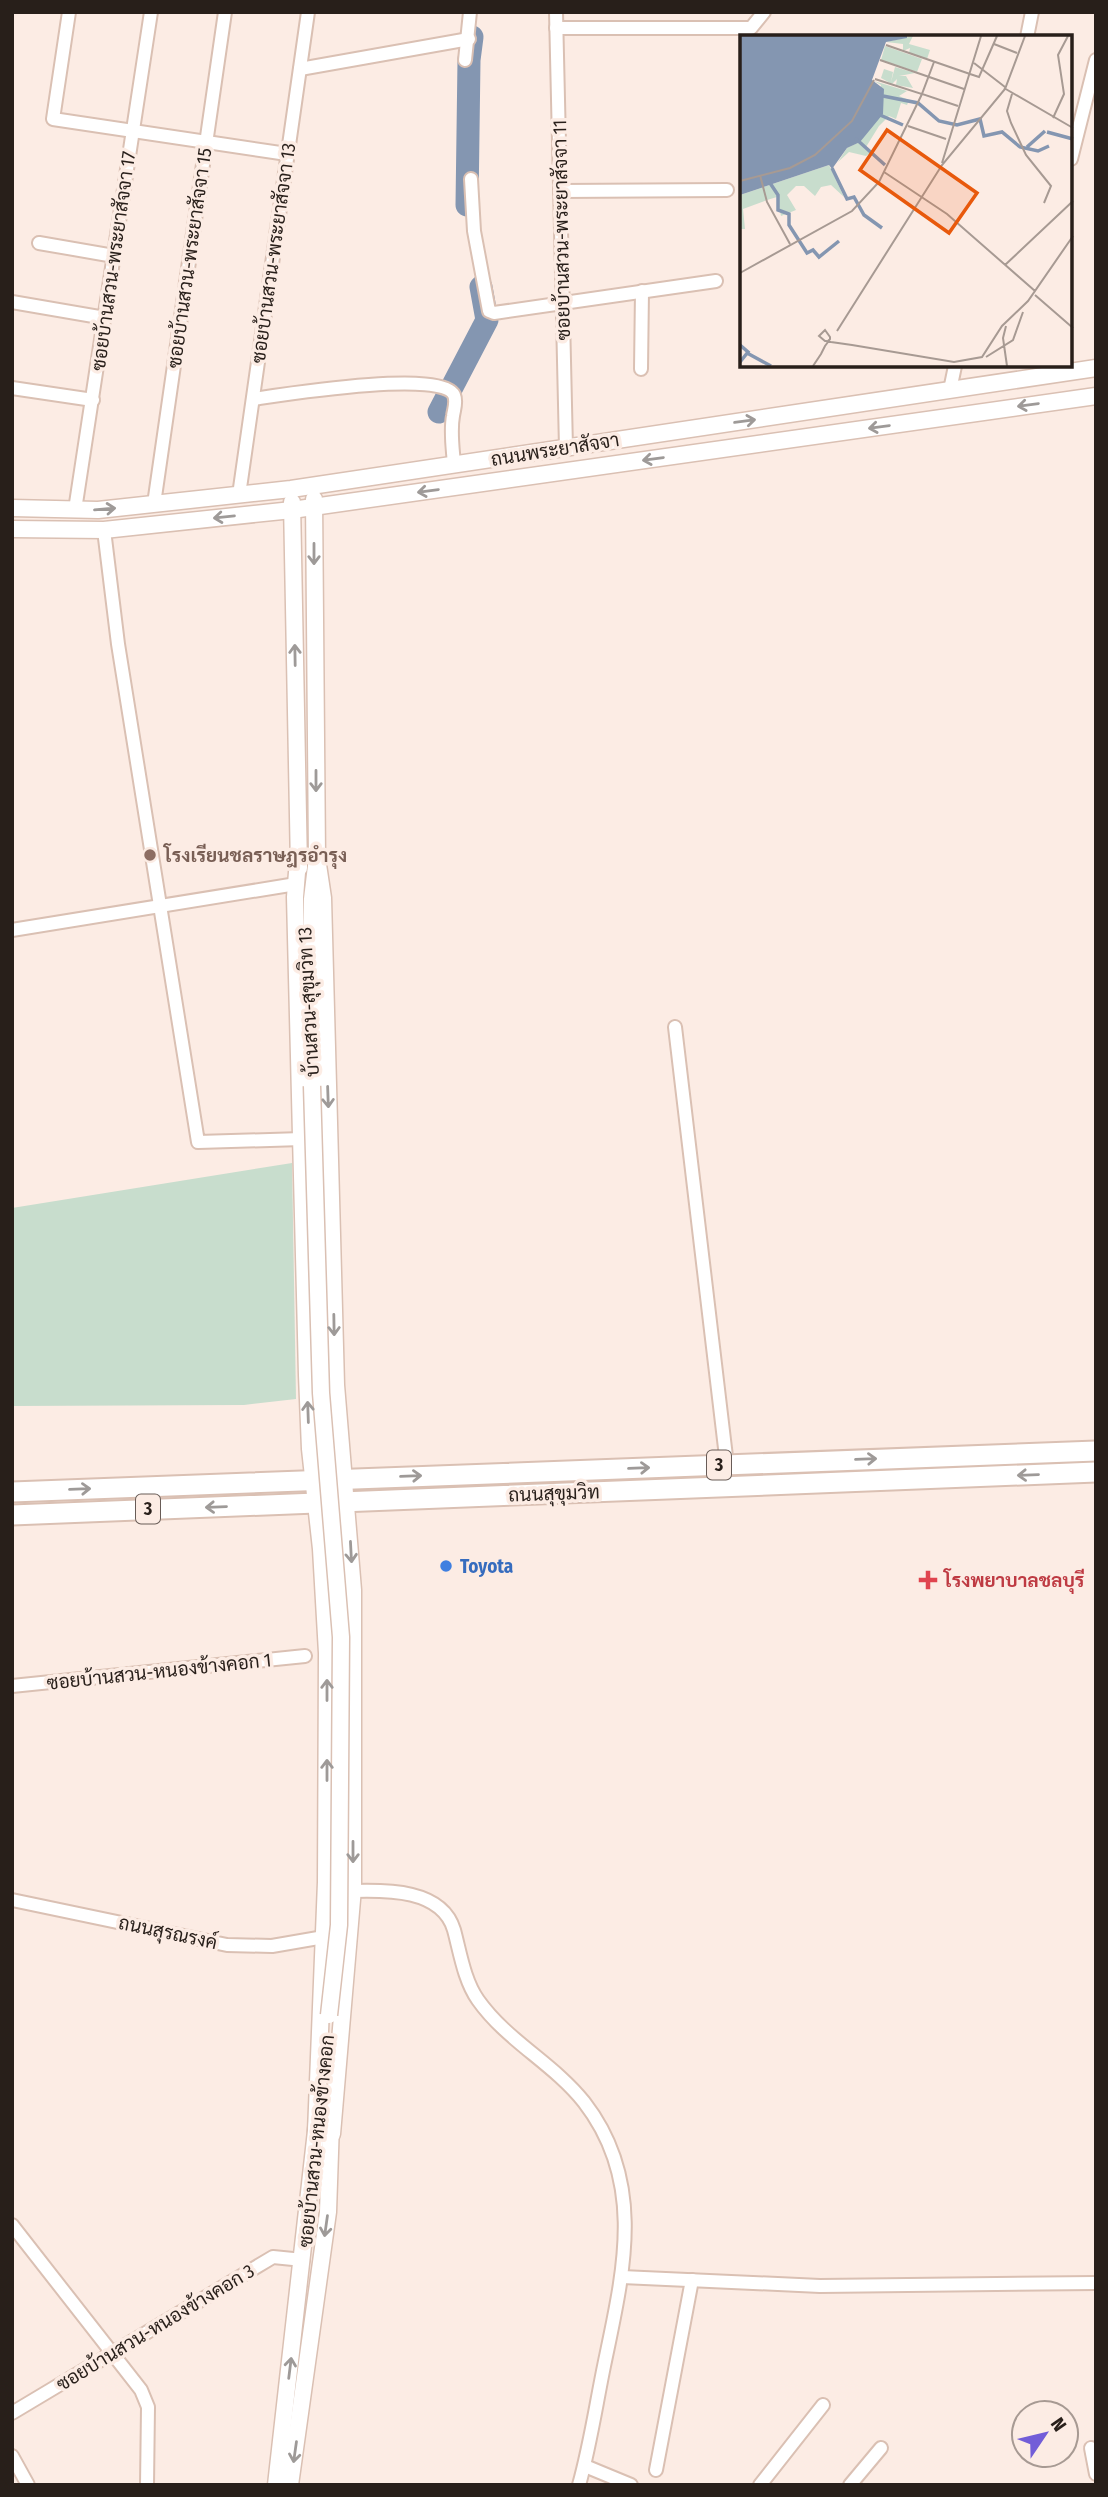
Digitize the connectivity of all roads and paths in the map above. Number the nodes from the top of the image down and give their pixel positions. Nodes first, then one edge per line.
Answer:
1 (69, 12) edge
2 (151, 12) edge
3 (225, 12) edge
4 (308, 12) edge
5 (470, 12) edge
6 (556, 12) edge
7 (764, 12) edge
8 (1032, 12) edge
9 (556, 28) junction
10 (1027, 35) edge
11 (469, 39) junction
12 (465, 60) dead end
13 (1096, 60) edge
14 (300, 69) junction
15 (133, 132) junction
16 (206, 142) junction
17 (1073, 151) edge
18 (287, 154) junction
19 (471, 179) dead end
20 (727, 190) dead end
21 (560, 191) junction
22 (39, 243) dead end
23 (114, 256) junction
24 (716, 281) dead end
25 (642, 291) junction
26 (12, 302) edge
27 (562, 302) junction
28 (105, 318) junction
29 (955, 368) edge
30 (1096, 368) edge
31 (641, 369) dead end
32 (1041, 371) edge
33 (12, 388) edge
34 (950, 390) junction
35 (1096, 396) edge
36 (253, 399) junction
37 (93, 400) junction
38 (771, 417) junction
39 (946, 417) junction
40 (771, 442) junction
41 (566, 448) junction
42 (454, 465) junction
43 (569, 471) junction
44 (314, 486) junction
45 (291, 489) junction
46 (239, 495) junction
47 (154, 504) junction
48 (314, 507) junction
49 (12, 509) edge
50 (75, 510) junction
51 (292, 510) junction
52 (12, 529) edge
53 (104, 530) junction
54 (317, 858) junction
55 (298, 860) junction
56 (296, 884) junction
57 (160, 907) junction
58 (12, 930) edge
59 (675, 1027) dead end
60 (312, 1086) junction
61 (302, 1139) junction
62 (1096, 1451) edge
63 (727, 1465) junction
64 (1096, 1472) edge
65 (343, 1479) junction
66 (312, 1480) junction
67 (12, 1492) edge
68 (316, 1502) junction
69 (347, 1502) junction
70 (12, 1515) edge
71 (327, 1634) junction
72 (353, 1634) junction
73 (305, 1656) dead end
74 (12, 1686) edge
75 (353, 1891) junction
76 (12, 1900) edge
77 (324, 1937) junction
78 (324, 2133) junction
79 (12, 2225) edge
80 (303, 2260) junction
81 (622, 2277) junction
82 (692, 2280) junction
83 (1096, 2283) edge
84 (112, 2352) junction
85 (823, 2405) dead end
86 (12, 2413) edge
87 (881, 2448) dead end
88 (1091, 2448) dead end
89 (12, 2456) edge
90 (585, 2466) junction
91 (656, 2470) dead end
92 (1096, 2474) edge
93 (28, 2485) edge
94 (147, 2485) edge
95 (276, 2485) edge
96 (290, 2485) edge
97 (579, 2485) edge
98 (631, 2485) edge
99 (760, 2485) edge
100 (850, 2485) edge

1 - 15 street
2 - 15 street, ซอยบ้านสวน-พระยาสัจจา 17
3 - 16 street, ซอยบ้านสวน-พระยาสัจจา 15
4 - 14 street, ซอยบ้านสวน-พระยาสัจจา 13
5 - 11 street
6 - 9 street, ซอยบ้านสวน-พระยาสัจจา 11
7 - 9 street
8 - 10 street
9 - 21 street, ซอยบ้านสวน-พระยาสัจจา 11
11 - 12 street
11 - 14 street
13 - 17 street
14 - 18 street, ซอยบ้านสวน-พระยาสัจจา 13
15 - 16 street
15 - 23 street, ซอยบ้านสวน-พระยาสัจจา 17
16 - 18 street
16 - 47 street, ซอยบ้านสวน-พระยาสัจจา 15
18 - 36 street, ซอยบ้านสวน-พระยาสัจจา 13
19 - 27 street
20 - 21 street
21 - 27 street, ซอยบ้านสวน-พระยาสัจจา 11
22 - 23 street
23 - 28 street, ซอยบ้านสวน-พระยาสัจจา 17
24 - 25 street
25 - 27 street
25 - 31 street
26 - 28 street
27 - 41 street, ซอยบ้านสวน-พระยาสัจจา 11
28 - 37 street, ซอยบ้านสวน-พระยาสัจจา 17
29 - 34 street
30 - 32 main road, ถนนพระยาสัจจา
32 - 34 main road, ถนนพระยาสัจจา
33 - 37 street
34 - 38 main road, ถนนพระยาสัจจา
34 - 39 main road
35 -> 39 main road, ถนนพระยาสัจจา
36 - 42 street
36 - 46 street, ซอยบ้านสวน-พระยาสัจจา 13
37 - 50 street, ซอยบ้านสวน-พระยาสัจจา 17
38 - 40 main road
41 -> 38 main road, ถนนพระยาสัจจา
39 -> 40 main road, ถนนพระยาสัจจา
40 -> 43 main road, ถนนพระยาสัจจา
41 - 42 main road, ถนนพระยาสัจจา
41 - 43 main road
42 - 44 main road, ถนนพระยาสัจจา
43 -> 48 main road, ถนนพระยาสัจจา
44 - 45 main road, ถนนพระยาสัจจา
44 - 48 main road, บ้านสวน-สุขุมวิท 13
45 - 46 main road, ถนนพระยาสัจจา
45 - 51 main road, บ้านสวน-สุขุมวิท 13
46 - 47 main road, ถนนพระยาสัจจา
50 -> 47 main road, ถนนพระยาสัจจา
48 - 51 main road, ถนนพระยาสัจจา
48 -> 54 main road, บ้านสวน-สุขุมวิท 13
49 - 50 main road, ถนนพระยาสัจจา
51 -> 53 main road, ถนนพระยาสัจจา
55 -> 51 main road, บ้านสวน-สุขุมวิท 13
52 - 53 main road, ถนนพระยาสัจจา
53 - 57 street
54 - 60 main road, บ้านสวน-สุขุมวิท 13
54 -> 65 main road
55 - 56 main road
55 - 60 main road, บ้านสวน-สุขุมวิท 13
56 - 57 street
56 - 61 main road
57 - 58 street
57 - 61 street
59 - 63 street
60 - 78 main road, ซอยบ้านสวน-หนองข้างคอก, bridge
66 -> 61 main road
63 -> 62 main road, ถนนสุขุมวิท / 3
65 -> 63 main road, ถนนสุขุมวิท / 3
64 -> 69 main road, ถนนสุขุมวิท / 3
65 - 66 main road, ถนนสุขุมวิท / 3
65 - 69 main road
67 -> 66 main road, ถนนสุขุมวิท / 3
66 - 68 main road
68 - 69 main road, ถนนสุขุมวิท / 3
68 -> 70 main road, ถนนสุขุมวิท / 3
68 - 71 main road
69 -> 72 main road
71 - 72 main road
77 -> 71 main road
72 -> 75 main road
73 - 74 street, ซอยบ้านสวน-หนองข้างคอก 1
75 - 78 main road
75 - 81 street
76 - 77 street, ถนนสุรณรงค์
77 - 78 main road
78 - 80 main road, ซอยบ้านสวน-หนองข้างคอก
78 -> 96 main road, ซอยบ้านสวน-หนองข้างคอก
79 - 84 street
80 - 84 street, ซอยบ้านสวน-หนองข้างคอก 3
95 -> 80 main road, ซอยบ้านสวน-หนองข้างคอก
81 - 82 street
81 - 90 street
82 - 83 street
82 - 91 street
84 - 86 street, ซอยบ้านสวน-หนองข้างคอก 3
84 - 94 street
85 - 99 street
87 - 100 street
88 - 92 street
89 - 93 street
90 - 97 street
90 - 98 street

